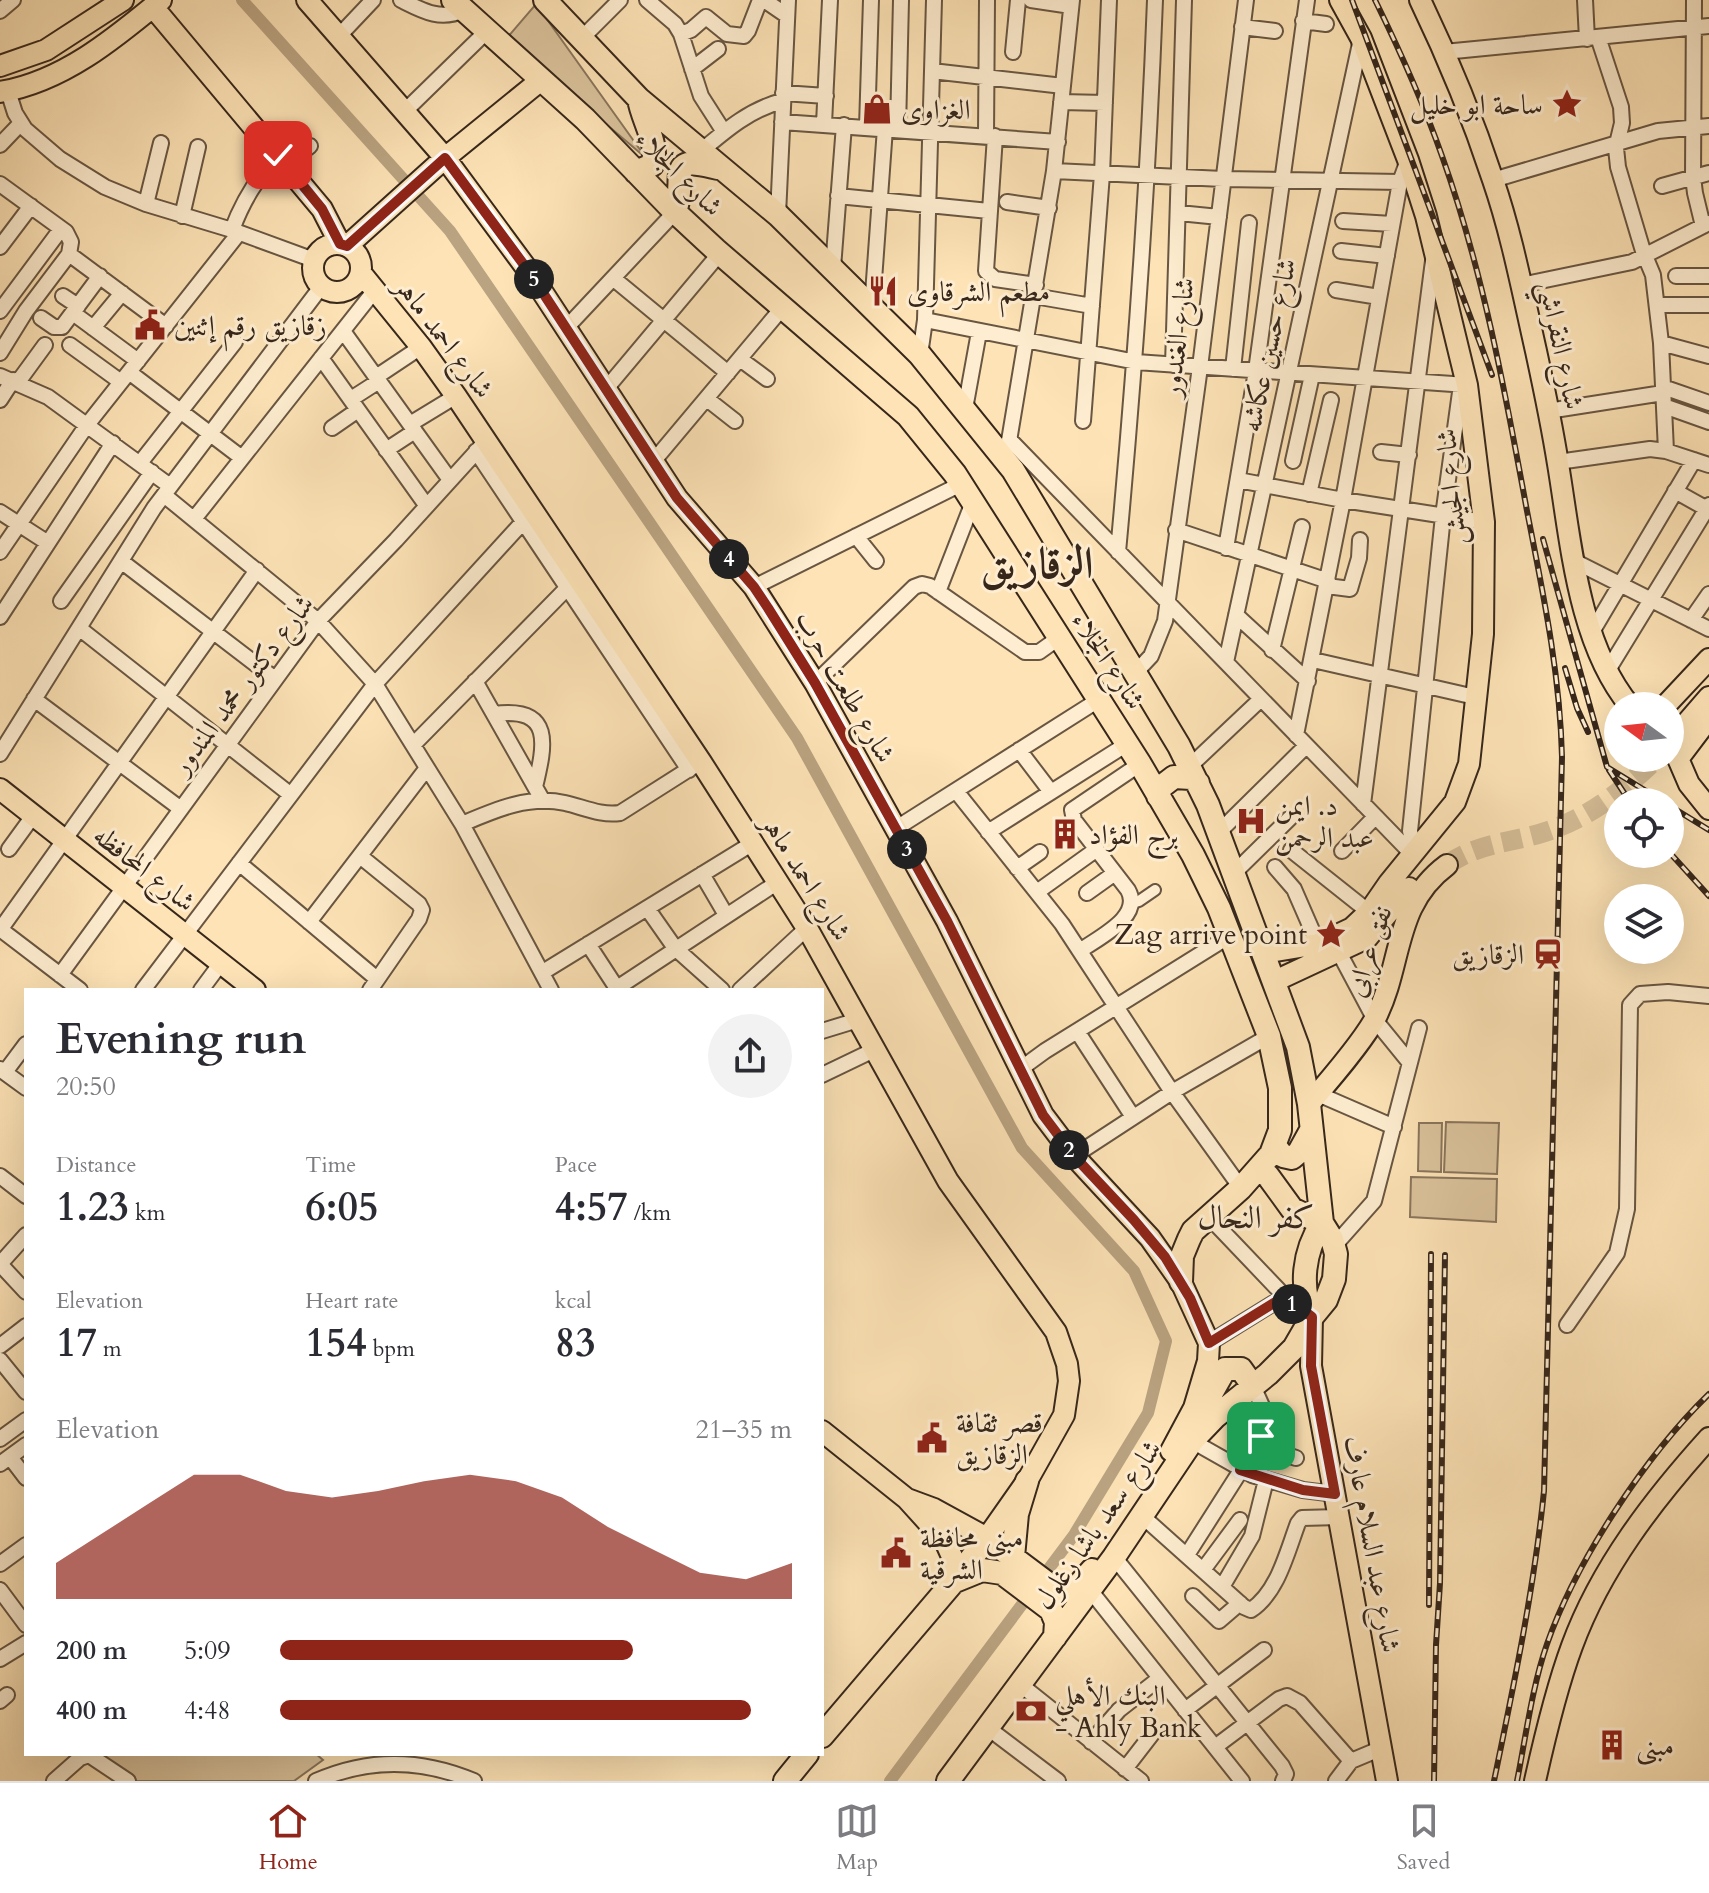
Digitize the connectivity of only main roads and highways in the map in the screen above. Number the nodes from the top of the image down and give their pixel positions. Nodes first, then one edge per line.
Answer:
1 (123, 0) edge
2 (307, 0) edge
3 (545, 0) edge
4 (1340, 0) edge
5 (1421, 1) edge
6 (157, 4) edge
7 (458, 5) edge
8 (26, 58) junction
9 (1, 66) edge
10 (541, 80) junction
11 (35, 83) junction
12 (4, 91) edge
13 (639, 99) junction
14 (445, 158) junction
15 (725, 163) junction
16 (636, 172) junction
17 (675, 212) junction
18 (343, 245) junction
19 (361, 273) junction
20 (1709, 659) edge
21 (1709, 683) edge
22 (1621, 692) edge
23 (1678, 692) edge
24 (1709, 697) edge
25 (1684, 711) edge
26 (1709, 718) edge
27 (1684, 730) edge
28 (1684, 737) edge
29 (1189, 765) junction
30 (1684, 772) edge
31 (1148, 779) junction
32 (0, 789) edge
33 (1709, 809) edge
34 (1329, 945) junction
35 (1263, 953) junction
36 (1275, 981) junction
37 (252, 988) edge
38 (1313, 1099) junction
39 (1310, 1132) junction
40 (1275, 1146) junction
41 (1258, 1170) junction
42 (1322, 1223) junction
43 (1181, 1282) junction
44 (1312, 1317) junction
45 (1253, 1386) junction
46 (824, 1433) edge
47 (1709, 1438) edge
48 (1171, 1451) junction
49 (1027, 1481) junction
50 (907, 1499) junction
51 (987, 1538) junction
52 (1010, 1563) junction
53 (954, 1581) junction
54 (1089, 1583) junction
55 (1056, 1610) junction
56 (824, 1734) edge
57 (800, 1756) edge
58 (785, 1781) edge
59 (948, 1781) edge
60 (1387, 1781) edge
61 (1535, 1781) edge

1 - 8 main road
2 - 14 main road, شارع طلعت حرب
3 - 13 highway, شارع الجلاء
4 - 34 main road, شارع الجيش
5 - 22 main road, شارع النقراشي
6 - 11 main road
6 - 18 main road
7 - 10 highway, شارع الجلاء
8 - 9 main road
8 - 11 main road
9 - 12 main road
10 - 14 main road
10 - 16 highway, شارع الجلاء
11 - 12 main road
13 - 15 highway, شارع الجلاء
13 - 16 highway
14 - 18 main road
14 - 43 main road, شارع طلعت حرب
15 - 17 highway
15 - 29 highway, شارع الجلاء
16 - 17 highway, شارع الجلاء
17 - 31 highway, شارع الجلاء
18 - 19 main road
18 - 19 main road
19 - 49 main road, شارع احمد ماهر
20 - 23 main road
21 - 25 main road
24 - 27 main road
26 - 28 main road
29 - 31 highway
29 - 31 highway
29 - 35 highway, شارع الجلاء
30 - 33 main road
31 - 40 highway, شارع الجلاء
32 - 37 main road, شارع المحافظه
34 - 35 main road
34 - 36 main road, نفق عرابى
34 - 38 main road, نفق عرابى
35 - 36 highway, شارع الجلاء
36 - 38 highway, شارع الجلاء
38 - 39 highway, شارع الجلاء
39 - 40 highway
39 - 42 highway, شارع الجلاء
40 - 41 highway, شارع الجلاء
41 - 42 highway
41 - 43 highway, شارع الجلاء
42 - 44 highway
42 - 44 highway, شارع سعد باشا زغلول
43 - 48 main road, شارع طلعت حرب
44 - 45 highway, شارع سعد باشا زغلول
44 - 60 main road, شارع عبد السلام عارف
45 - 48 highway, شارع سعد باشا زغلول
45 - 54 highway, شارع سعد باشا زغلول
46 - 50 main road
47 - 61 main road
48 - 54 highway, شارع سعد باشا زغلول
49 - 51 main road, شارع احمد ماهر
49 - 52 highway
50 - 51 main road
50 - 53 main road
51 - 52 highway
51 - 53 highway
52 - 53 highway
52 - 55 highway
53 - 56 highway
54 - 55 highway, شارع سعد باشا زغلول
54 - 55 highway
55 - 59 highway, شارع سعد باشا زغلول
57 - 58 highway

